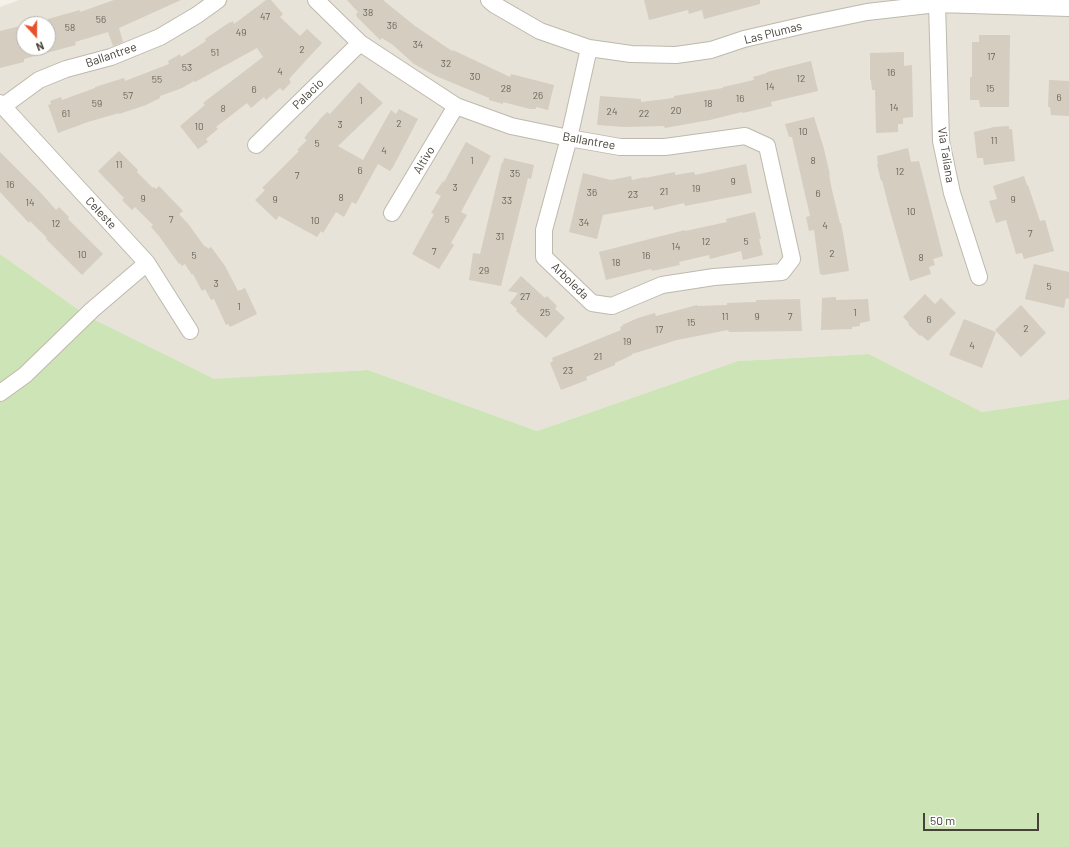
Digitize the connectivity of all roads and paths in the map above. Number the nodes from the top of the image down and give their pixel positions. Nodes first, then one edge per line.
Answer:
1 (218, 0) edge
2 (316, 0) edge
3 (489, 0) edge
4 (937, 4) junction
5 (1069, 8) edge
6 (360, 43) junction
7 (589, 48) junction
8 (1, 105) edge
9 (456, 106) junction
10 (568, 138) junction
11 (256, 145) dead end
12 (392, 213) dead end
13 (147, 263) junction
14 (782, 272) joint
15 (979, 277) dead end
16 (190, 331) dead end
17 (0, 392) edge

1 - 8 street, Ballantree
2 - 6 street, Ballantree
3 - 7 street, Las Plumas
4 - 5 street, Las Plumas
4 - 7 street, Las Plumas
4 - 15 street, Via Taliana
6 - 9 street, Ballantree
6 - 11 street, Palacio
7 - 10 street, Arboleda
8 - 13 street, Celeste
9 - 10 street, Ballantree
9 - 12 street, Altivo
10 - 14 street, Ballantree
10 - 14 street, Arboleda
13 - 16 street, Celeste
13 - 17 street

